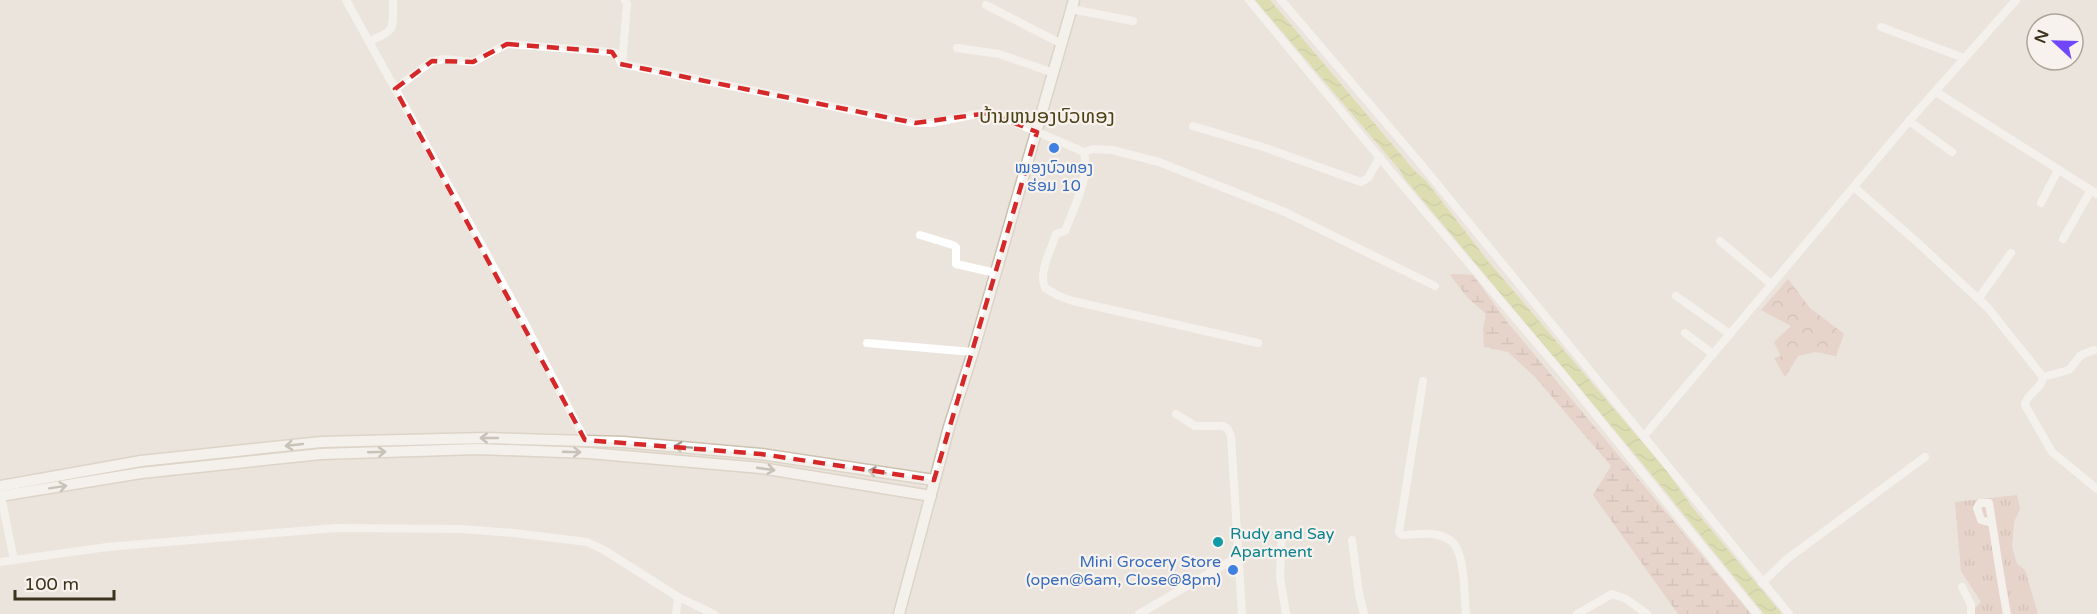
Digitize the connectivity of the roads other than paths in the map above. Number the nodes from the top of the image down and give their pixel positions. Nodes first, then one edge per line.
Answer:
1 (346, 0) edge
2 (393, 0) edge
3 (625, 0) edge
4 (1249, 0) edge
5 (1281, 0) edge
6 (2016, 0) edge
7 (986, 5) dead end
8 (1073, 5) edge
9 (1133, 21) dead end
10 (1881, 27) dead end
11 (369, 41) junction
12 (1062, 44) junction
13 (957, 48) dead end
14 (1964, 58) junction
15 (622, 64) junction
16 (1053, 73) junction
17 (395, 89) junction
18 (1936, 92) junction
19 (1909, 121) junction
20 (1193, 126) dead end
21 (1037, 132) junction
22 (1084, 152) junction
23 (1952, 152) dead end
24 (1380, 157) junction
25 (2058, 170) junction
26 (1854, 187) junction
27 (2094, 192) edge
28 (2041, 203) dead end
29 (920, 235) dead end
30 (2063, 239) dead end
31 (1720, 241) dead end
32 (2011, 253) dead end
33 (996, 273) junction
34 (1771, 284) junction
35 (1435, 286) dead end
36 (1676, 296) dead end
37 (1979, 298) junction
38 (1685, 333) dead end
39 (1730, 334) junction
40 (867, 343) dead end
41 (1258, 343) dead end
42 (2094, 350) dead end
43 (973, 352) junction
44 (1713, 354) junction
45 (2043, 377) junction
46 (1423, 381) dead end
47 (1176, 414) dead end
48 (1644, 435) junction
49 (585, 440) junction
50 (1924, 457) dead end
51 (934, 480) junction
52 (0, 486) edge
53 (2097, 489) edge
54 (0, 496) edge
55 (931, 496) junction
56 (1992, 523) dead end
57 (1282, 532) dead end
58 (1352, 540) dead end
59 (1239, 556) junction
60 (14, 560) junction
61 (0, 562) edge
62 (1762, 583) junction
63 (1962, 586) dead end
64 (678, 597) junction
65 (676, 614) edge
66 (714, 614) edge
67 (898, 614) edge
68 (1139, 614) edge
69 (1242, 614) edge
70 (1286, 614) edge
71 (1364, 614) edge
72 (1466, 614) edge
73 (1577, 614) edge
74 (1647, 614) edge
75 (1757, 614) edge
76 (1789, 614) edge
77 (1971, 614) edge
78 (2007, 614) edge

1 - 11 street
2 - 11 street
3 - 15 street
4 - 24 street
5 - 48 street
6 - 14 street
7 - 12 street
8 - 9 street
8 - 12 main road
10 - 14 street
11 - 17 street
12 - 16 main road
13 - 16 street
14 - 18 street
15 - 17 street
15 - 21 street
16 - 21 main road
17 - 49 street
18 - 19 street
18 - 25 street
19 - 23 street
19 - 26 street
20 - 24 street
21 - 22 street
21 - 33 main road
22 - 35 street
22 - 41 street
24 - 75 street
25 - 27 street
25 - 28 street
26 - 34 street
26 - 37 street
27 - 30 street
29 - 33 street
31 - 34 street
32 - 37 street
33 - 43 main road
34 - 39 street
36 - 39 street
37 - 45 street
38 - 44 street
39 - 44 street
40 - 43 street
42 - 45 street
43 - 51 main road
44 - 48 street
45 - 53 street
46 - 72 street
47 - 59 street
48 - 62 street
51 -> 49 main road
49 -> 52 main road
50 - 62 street
51 - 55 main road
54 -> 55 main road
54 - 60 street
55 - 67 main road
56 - 78 street
57 - 70 street
58 - 71 street
59 - 68 street
59 - 69 street
60 - 61 street
60 - 64 street
62 - 76 street
63 - 77 street
64 - 65 street
64 - 66 street
73 - 74 street

